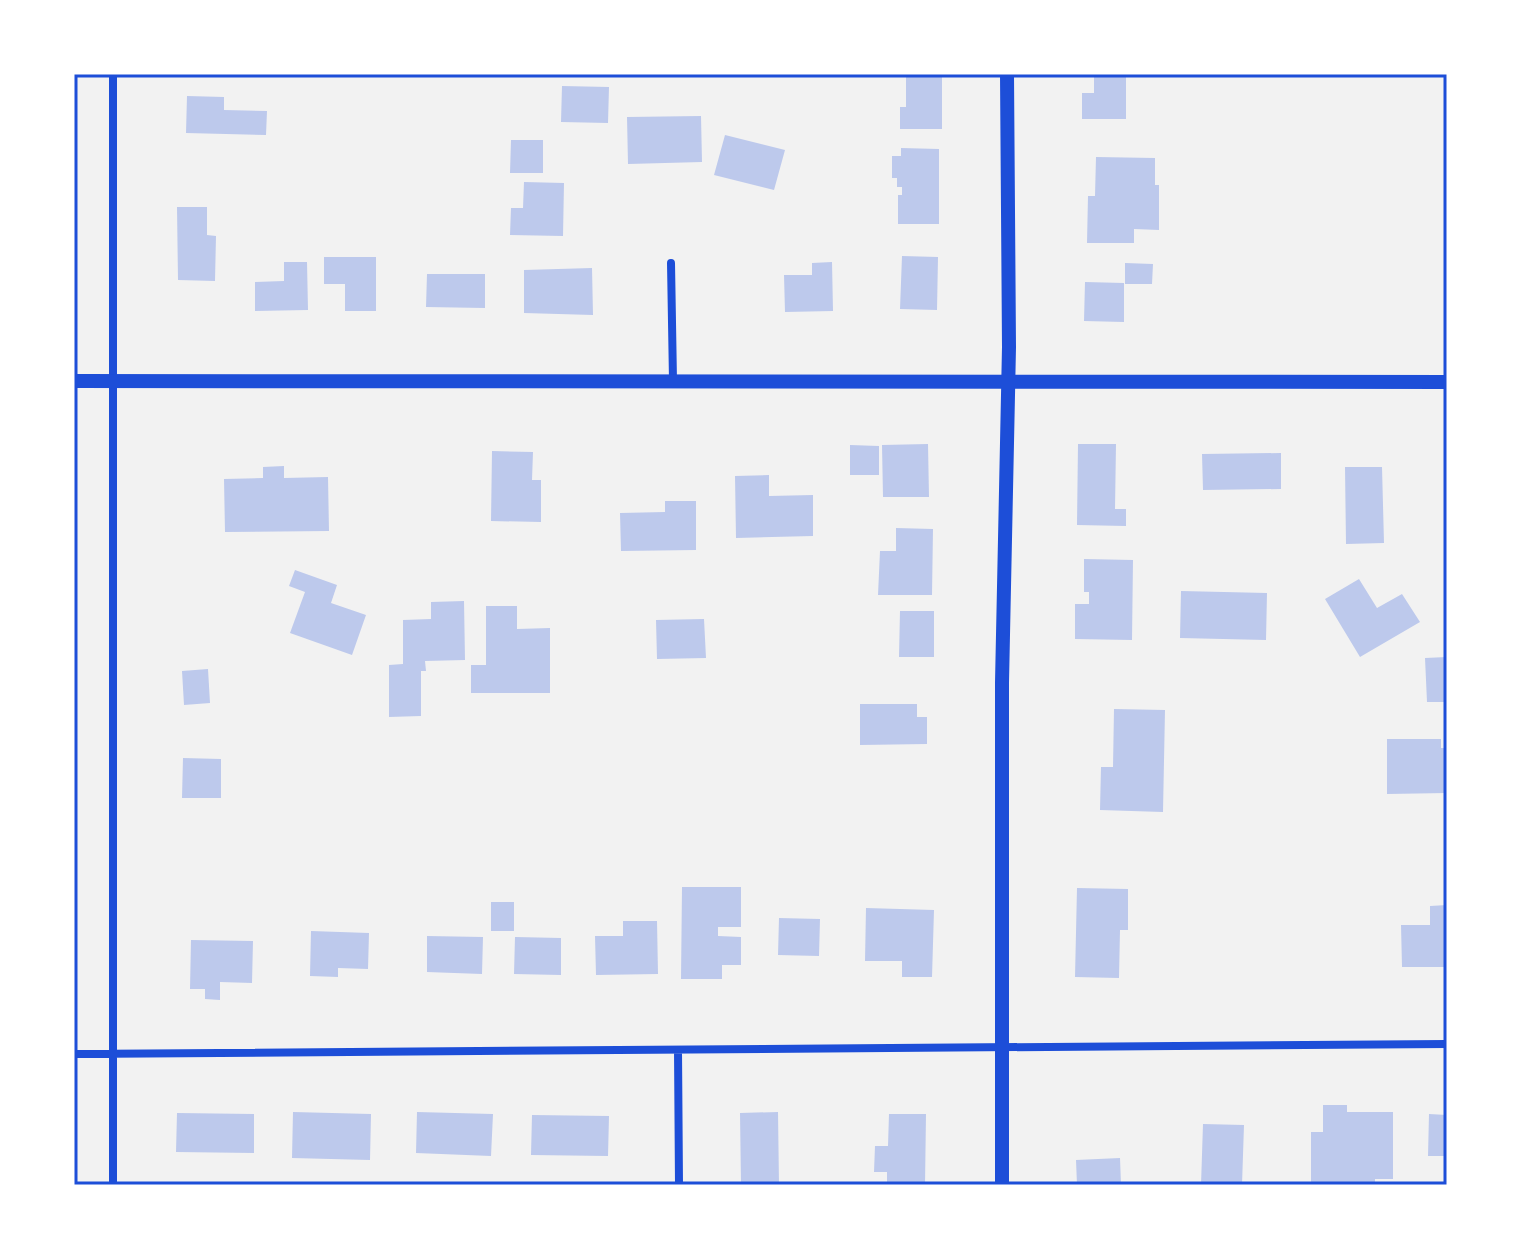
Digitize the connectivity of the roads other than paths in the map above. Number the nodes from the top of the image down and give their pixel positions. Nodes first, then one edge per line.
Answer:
1 (113, 74) edge
2 (1007, 74) edge
3 (671, 263) dead end
4 (74, 381) edge
5 (111, 381) junction
6 (673, 381) junction
7 (1008, 382) junction
8 (1447, 382) edge
9 (1447, 1044) edge
10 (1003, 1046) junction
11 (678, 1050) junction
12 (74, 1054) edge
13 (112, 1054) junction
14 (113, 1185) edge
15 (679, 1185) edge
16 (1002, 1185) edge

1 - 5 street
2 - 7 street
3 - 6 street
4 - 5 street
5 - 6 street
5 - 13 street
6 - 7 street
7 - 8 street
7 - 10 street
9 - 10 street
10 - 11 street
10 - 16 street
11 - 13 street
11 - 15 street
12 - 13 street
13 - 14 street

